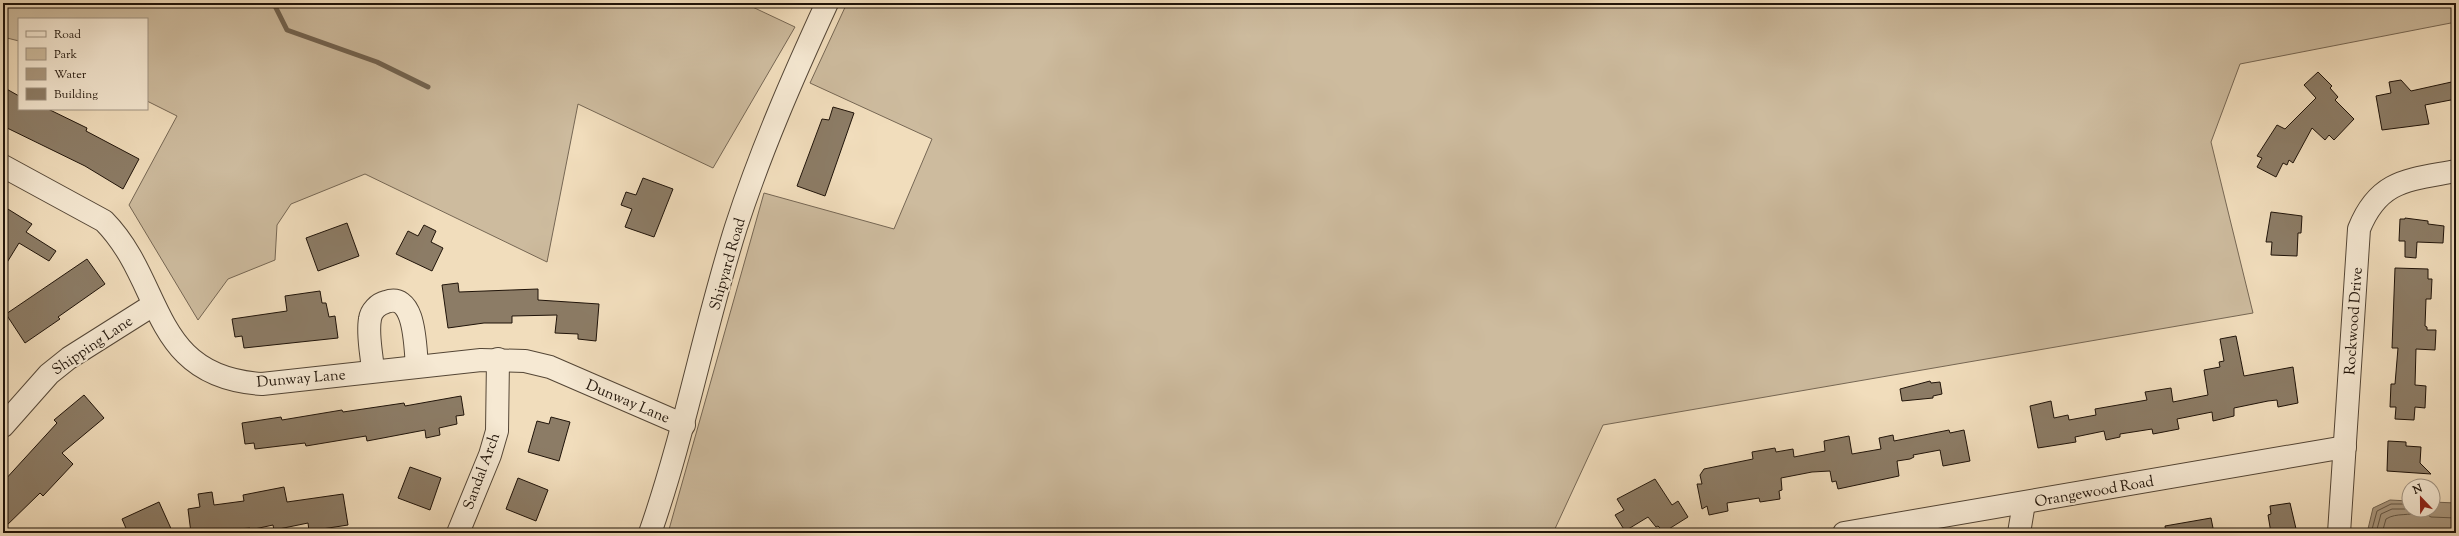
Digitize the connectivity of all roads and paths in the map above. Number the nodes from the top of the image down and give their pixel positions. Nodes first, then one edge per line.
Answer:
1 (827, 3) edge
2 (3, 166) edge
3 (2456, 171) edge
4 (153, 305) junction
5 (498, 359) junction
6 (418, 366) junction
7 (373, 371) junction
8 (684, 425) junction
9 (3, 426) edge
10 (2344, 448) junction
11 (2024, 503) junction
12 (458, 533) edge
13 (650, 533) edge
14 (1844, 533) edge
15 (2019, 533) edge
16 (2339, 533) edge

1 - 8 street, Shipyard Road
2 - 4 street, Dunway Lane
3 - 10 street, Rockwood Drive
4 - 7 street, Dunway Lane
4 - 9 street, Shipping Lane
5 - 6 street, Dunway Lane
5 - 8 street, Dunway Lane
5 - 12 street, Sandal Arch
6 - 7 street, Dunway Lane
6 - 7 street
8 - 13 street, Shipyard Road
10 - 11 street, Orangewood Road
10 - 16 street, Rockwood Drive
11 - 14 street, Orangewood Road
11 - 15 street

